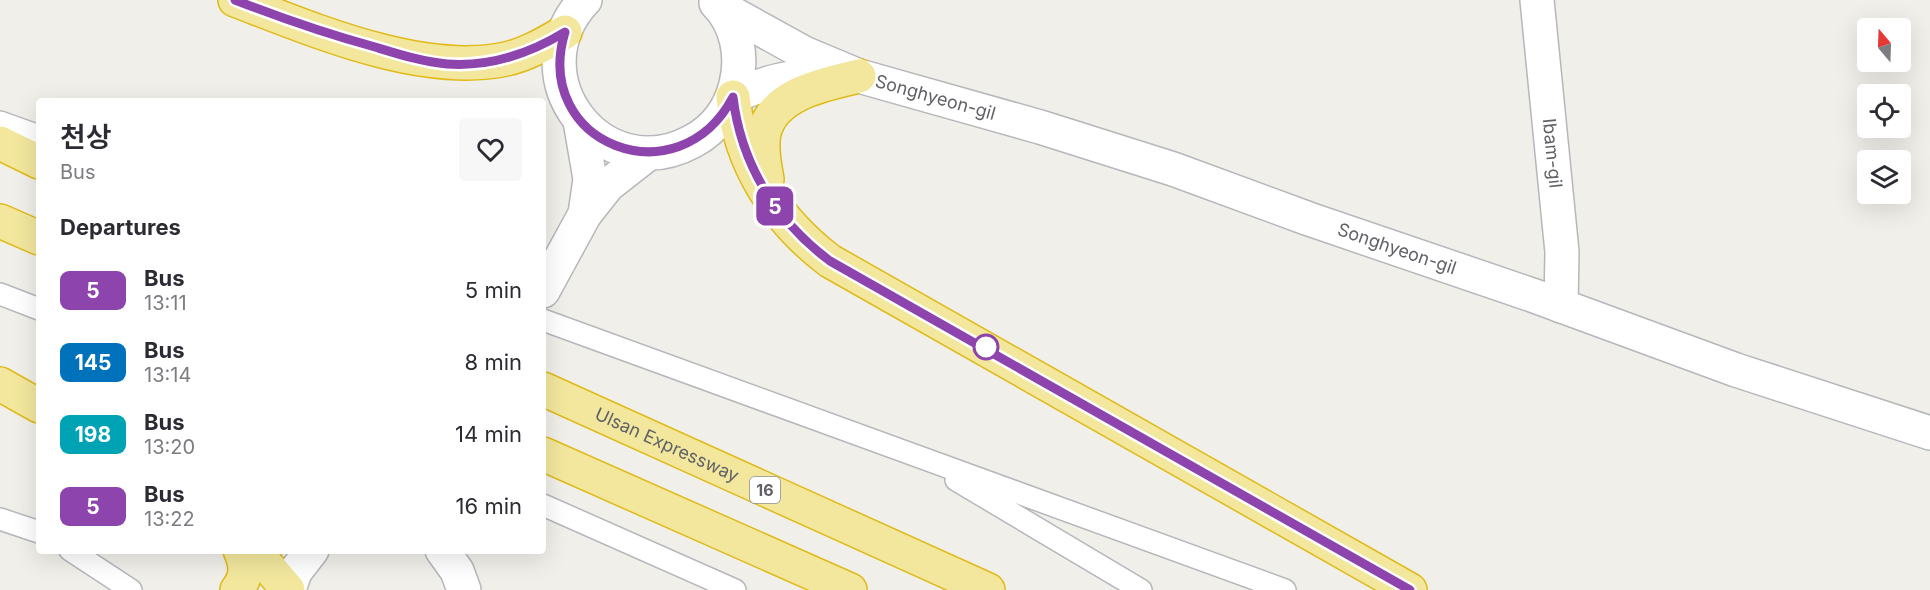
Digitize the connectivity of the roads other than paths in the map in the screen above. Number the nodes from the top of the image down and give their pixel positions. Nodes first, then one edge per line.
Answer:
1 (235, 0) edge
2 (1537, 0) edge
3 (716, 3) edge
4 (570, 14) edge
5 (859, 76) junction
6 (733, 97) junction
7 (580, 121) junction
8 (0, 122) edge
9 (36, 135) edge
10 (0, 143) edge
11 (649, 153) junction
12 (36, 161) edge
13 (771, 202) junction
14 (585, 214) junction
15 (0, 223) edge
16 (36, 237) edge
17 (36, 243) edge
18 (546, 286) edge
19 (0, 294) edge
20 (1561, 306) junction
21 (36, 308) edge
22 (546, 321) edge
23 (0, 384) edge
24 (546, 390) edge
25 (36, 404) edge
26 (1930, 434) edge
27 (912, 454) junction
28 (546, 455) edge
29 (546, 506) edge
30 (0, 519) edge
31 (36, 531) edge
32 (76, 554) edge
33 (241, 554) edge
34 (258, 554) edge
35 (309, 554) edge
36 (445, 554) edge
37 (131, 590) edge
38 (237, 590) edge
39 (289, 590) edge
40 (464, 590) edge
41 (735, 590) edge
42 (850, 590) edge
43 (988, 590) edge
44 (1141, 590) edge
45 (1285, 590) edge
46 (1410, 590) edge

1 - 4 highway
2 - 20 street, Ibam-gil
3 - 5 street, Songhyeon-gil
3 - 6 street
4 - 7 street
5 - 6 street, Songhyeon-gil
5 - 13 highway
5 - 20 street, Songhyeon-gil
6 - 11 street
6 - 13 highway
7 - 11 street
7 - 14 street
8 - 9 lane
10 - 12 highway
11 - 14 street
13 - 46 highway
14 - 18 street
15 - 16 highway
15 - 17 lane
19 - 21 lane
20 - 26 street, Songhyeon-gil
22 - 27 lane
23 - 25 highway
24 - 43 highway, Ulsan Expressway / 16
27 - 44 lane
27 - 45 lane
28 - 42 highway
29 - 41 lane
30 - 31 lane
32 - 37 lane
33 - 38 highway
34 - 39 highway
35 - 39 street
36 - 40 street

